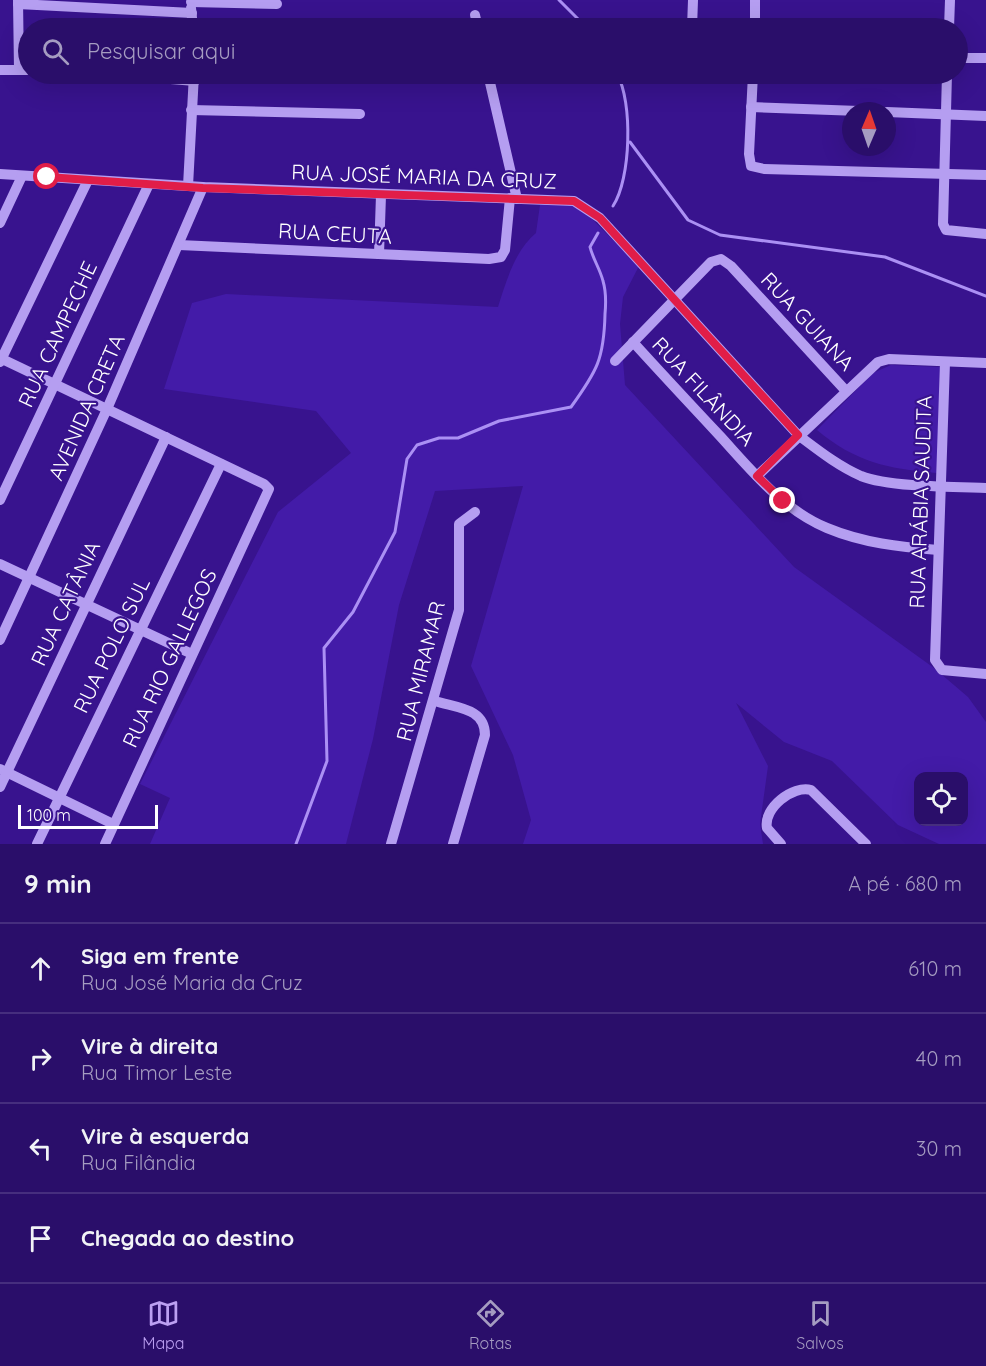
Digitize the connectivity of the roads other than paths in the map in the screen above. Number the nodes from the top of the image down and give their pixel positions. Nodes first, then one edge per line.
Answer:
1 (693, 0) edge
2 (755, 0) edge
3 (950, 0) edge
4 (18, 2) edge
5 (277, 4) dead end
6 (191, 5) edge
7 (474, 15) dead end
8 (19, 18) edge
9 (475, 18) edge
10 (692, 18) edge
11 (755, 18) edge
12 (949, 18) edge
13 (968, 58) edge
14 (986, 58) edge
15 (0, 70) edge
16 (18, 70) edge
17 (194, 84) edge
18 (490, 84) edge
19 (752, 84) edge
20 (946, 84) edge
21 (751, 107) junction
22 (191, 110) junction
23 (842, 110) edge
24 (896, 112) edge
25 (360, 114) dead end
26 (945, 114) junction
27 (986, 116) edge
28 (943, 173) junction
29 (0, 174) edge
30 (986, 175) edge
31 (22, 177) junction
32 (88, 180) junction
33 (149, 184) junction
34 (188, 186) junction
35 (203, 188) junction
36 (381, 195) junction
37 (514, 199) junction
38 (0, 223) edge
39 (980, 234) edge
40 (179, 245) junction
41 (379, 254) junction
42 (674, 298) junction
43 (633, 342) junction
44 (1, 360) edge
45 (615, 361) dead end
46 (945, 362) junction
47 (986, 363) edge
48 (55, 384) junction
49 (846, 391) junction
50 (107, 409) junction
51 (798, 435) junction
52 (166, 437) junction
53 (221, 464) junction
54 (757, 476) junction
55 (941, 487) junction
56 (986, 488) edge
57 (0, 500) edge
58 (475, 512) dead end
59 (938, 550) junction
60 (0, 564) edge
61 (30, 578) junction
62 (86, 603) junction
63 (140, 628) junction
64 (1, 633) edge
65 (192, 654) junction
66 (986, 674) edge
67 (435, 701) junction
68 (4, 770) edge
69 (0, 787) edge
70 (60, 798) junction
71 (113, 824) junction
72 (107, 842) edge
73 (37, 844) edge
74 (391, 844) edge
75 (453, 844) edge
76 (781, 844) edge
77 (866, 844) edge

1 - 10 street
2 - 11 street
3 - 12 street
4 - 6 street
4 - 8 street
5 - 6 street
7 - 9 street
13 - 14 street
15 - 16 street
17 - 22 street
18 - 37 street
19 - 21 street
20 - 26 street
21 - 23 street
21 - 28 street
22 - 25 street
22 - 34 street
24 - 26 street
26 - 27 street
26 - 28 street
28 - 30 street
28 - 39 street
29 - 31 street, RUA JOSÉ MARIA DA CRUZ
31 - 32 street, RUA JOSÉ MARIA DA CRUZ
31 - 38 street
32 - 33 street, RUA JOSÉ MARIA DA CRUZ
32 - 44 street
33 - 34 street, RUA JOSÉ MARIA DA CRUZ
33 - 48 street, RUA CAMPECHE
34 - 35 street, RUA JOSÉ MARIA DA CRUZ
35 - 36 street, RUA JOSÉ MARIA DA CRUZ
35 - 40 street, AVENIDA CRETA
36 - 37 street, RUA JOSÉ MARIA DA CRUZ
36 - 41 street
37 - 41 street, RUA CEUTA
37 - 42 street, RUA JOSÉ MARIA DA CRUZ
40 - 41 street, RUA CEUTA
40 - 50 street, AVENIDA CRETA
42 - 43 street
42 - 49 street, RUA GUIANA
42 - 51 street, RUA JOSÉ MARIA DA CRUZ
43 - 45 street
43 - 54 street, RUA FILÂNDIA
44 - 48 street
46 - 47 street
46 - 49 street
46 - 55 street, RUA ARÁBIA SAUDITA
48 - 50 street
48 - 57 street, RUA CAMPECHE
49 - 51 street
50 - 52 street
50 - 61 street, AVENIDA CRETA
51 - 54 street
51 - 55 street, RUA JOSÉ MARIA DA CRUZ
52 - 53 street
52 - 62 street, RUA CATÂNIA
53 - 63 street, RUA POLO SUL
53 - 65 street, RUA RIO GALLEGOS
54 - 59 street, RUA FILÂNDIA
55 - 56 street, RUA JOSÉ MARIA DA CRUZ
55 - 59 street, RUA ARÁBIA SAUDITA
58 - 67 street, RUA MIRAMAR
59 - 66 street, RUA ARÁBIA SAUDITA
60 - 61 street
61 - 62 street
61 - 64 street, AVENIDA CRETA
62 - 63 street
62 - 68 street, RUA CATÂNIA
63 - 65 street
63 - 70 street, RUA POLO SUL
65 - 71 street, RUA RIO GALLEGOS
67 - 74 street, RUA MIRAMAR
67 - 75 street
68 - 69 street, RUA CATÂNIA
68 - 70 street
70 - 71 street
70 - 73 street, RUA POLO SUL
71 - 72 street, RUA RIO GALLEGOS
76 - 77 street

